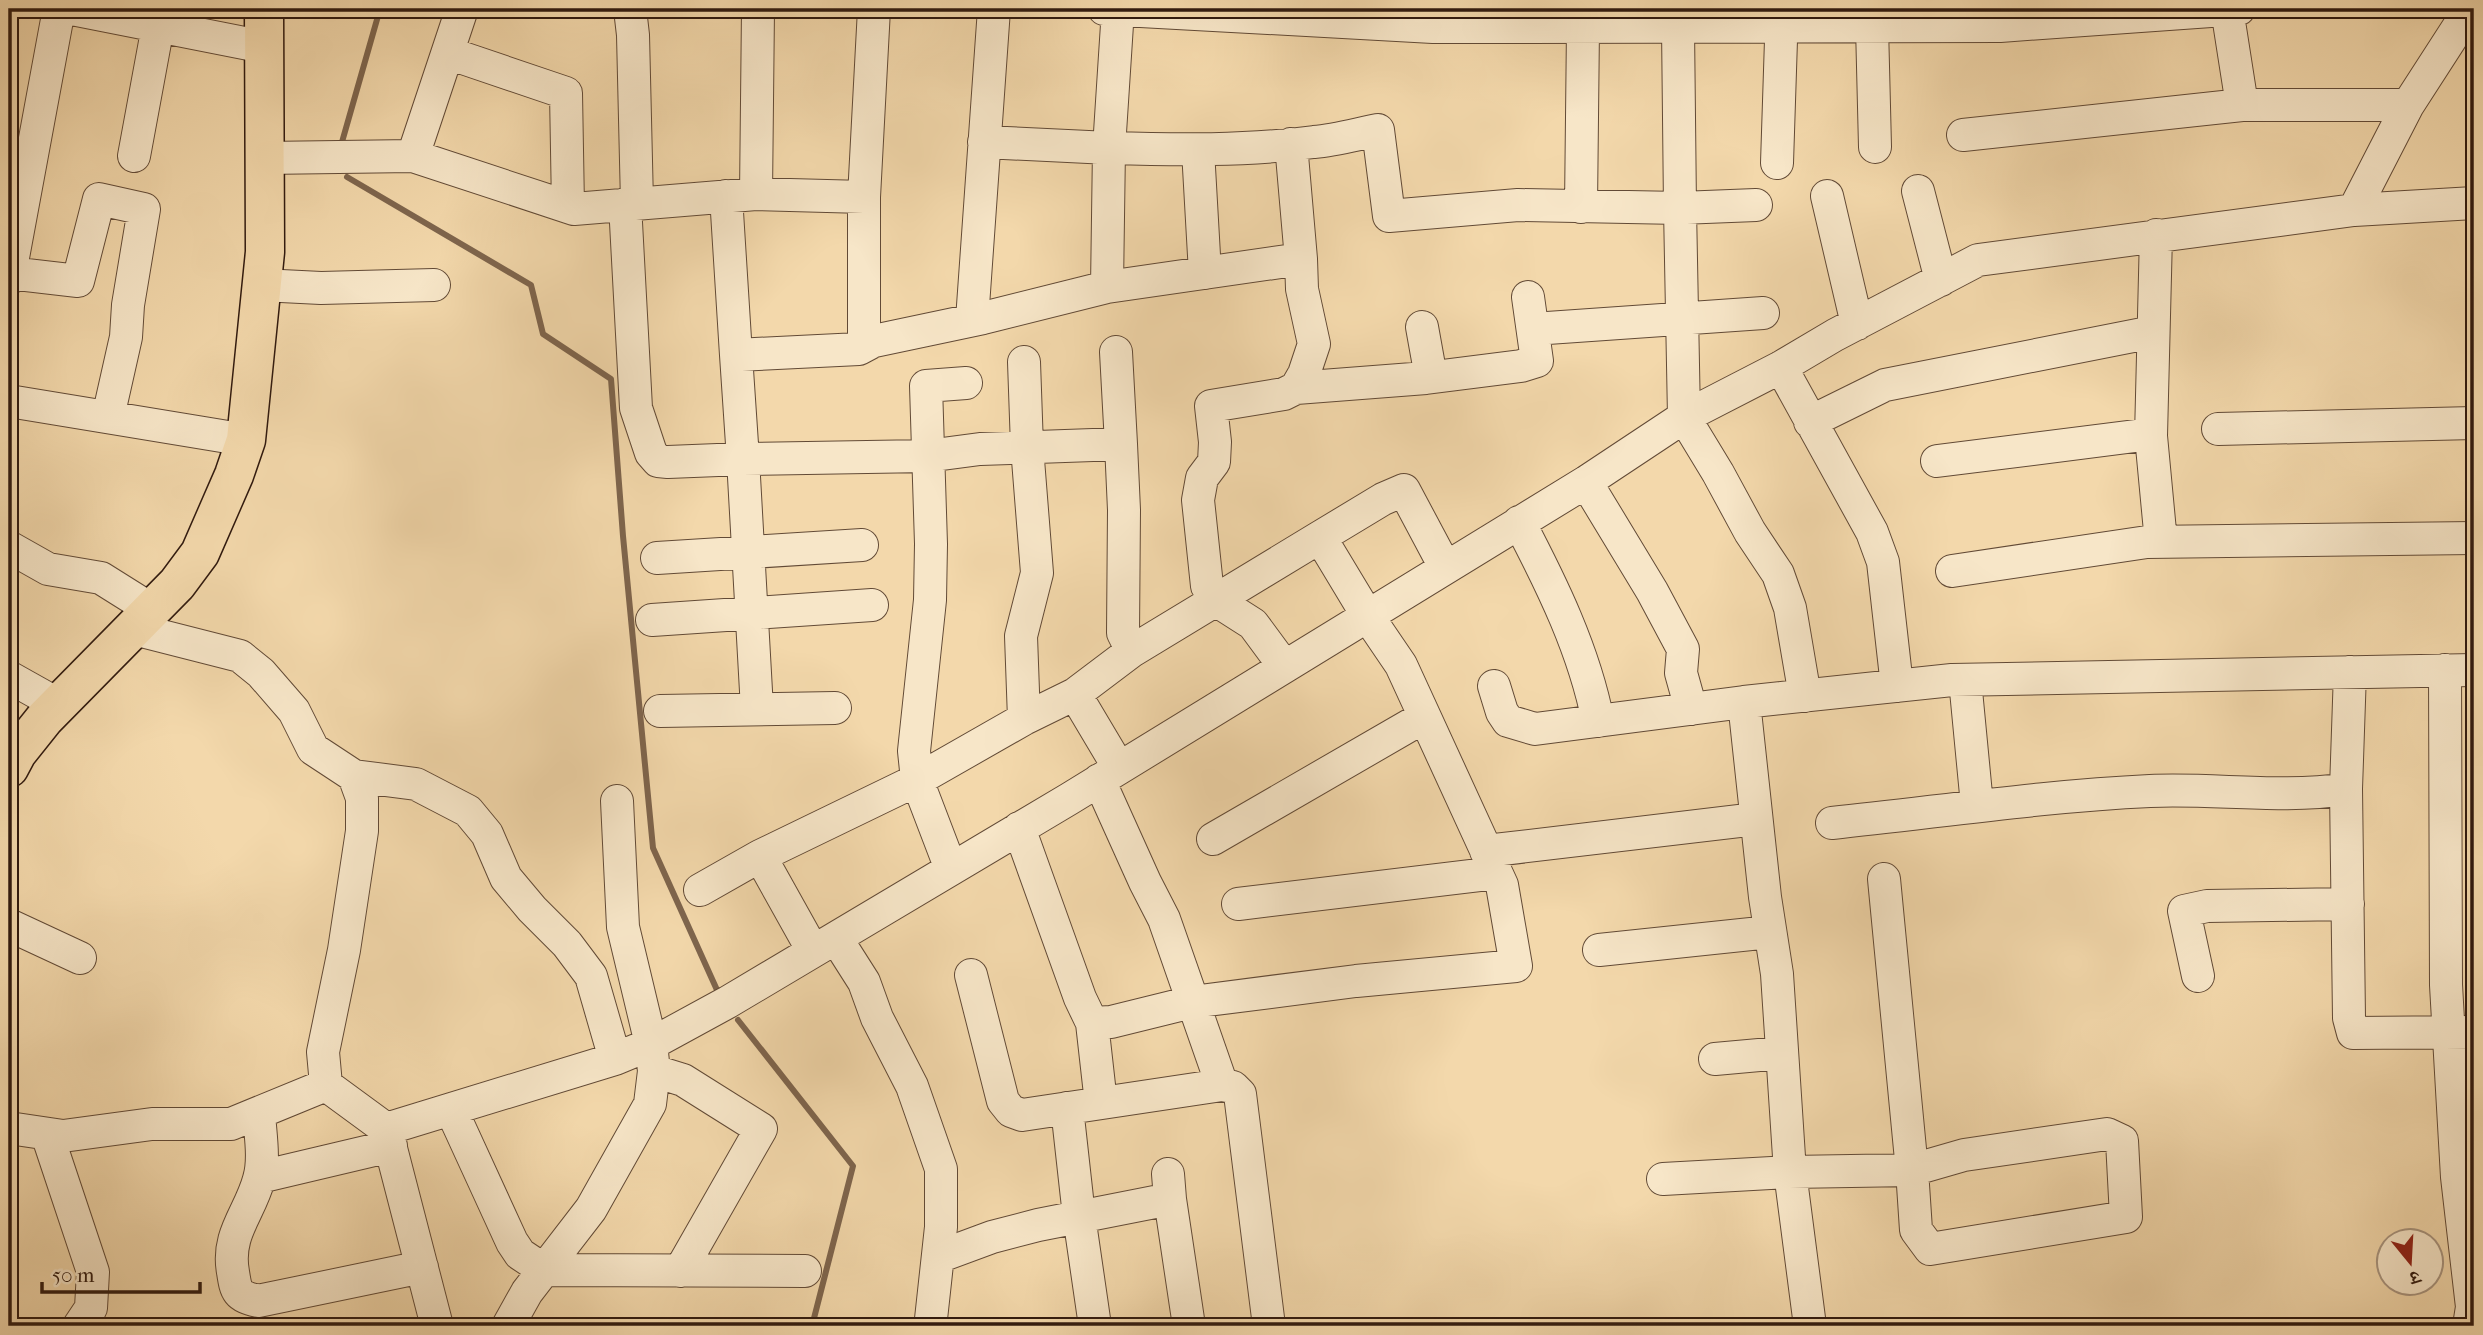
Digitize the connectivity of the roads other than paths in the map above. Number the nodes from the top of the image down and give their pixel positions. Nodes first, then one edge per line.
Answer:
1 (59, 9) edge
2 (72, 9) edge
3 (264, 9) edge
4 (462, 9) edge
5 (630, 9) edge
6 (758, 9) edge
7 (874, 9) edge
8 (994, 9) edge
9 (1104, 9) edge
10 (1118, 9) edge
11 (2227, 9) edge
12 (2239, 9) edge
13 (2470, 9) edge
14 (1190, 11) edge
15 (2153, 12) edge
16 (1315, 14) edge
17 (1374, 16) edge
18 (1486, 18) edge
19 (1523, 18) edge
20 (1781, 18) edge
21 (158, 26) junction
22 (1678, 26) junction
23 (1872, 26) junction
24 (1583, 27) junction
25 (264, 47) junction
26 (448, 52) junction
27 (2242, 105) junction
28 (2408, 105) junction
29 (1963, 135) dead end
30 (984, 142) junction
31 (1291, 144) junction
32 (1875, 147) dead end
33 (1109, 148) junction
34 (1198, 150) junction
35 (134, 156) dead end
36 (413, 156) junction
37 (264, 158) junction
38 (1777, 163) dead end
39 (1918, 191) dead end
40 (741, 195) junction
41 (1827, 196) dead end
42 (864, 197) junction
43 (2474, 203) edge
44 (631, 204) junction
45 (1756, 205) dead end
46 (1581, 206) junction
47 (568, 207) junction
48 (1680, 208) junction
49 (2354, 210) junction
50 (2156, 235) junction
51 (1301, 259) junction
52 (1205, 273) junction
53 (9, 275) edge
54 (1941, 280) junction
55 (261, 285) junction
56 (434, 285) dead end
57 (1107, 287) junction
58 (1528, 297) dead end
59 (1763, 313) dead end
60 (972, 320) junction
61 (1681, 320) junction
62 (1857, 324) junction
63 (1422, 327) dead end
64 (1533, 329) junction
65 (2153, 332) junction
66 (864, 346) junction
67 (1116, 352) dead end
68 (736, 355) junction
69 (1024, 362) dead end
70 (1781, 367) junction
71 (1431, 377) junction
72 (966, 383) dead end
73 (1296, 388) junction
74 (9, 401) edge
75 (108, 417) junction
76 (1684, 417) junction
77 (1810, 422) junction
78 (2474, 423) edge
79 (2218, 429) dead end
80 (2151, 433) junction
81 (246, 440) junction
82 (1121, 444) junction
83 (1027, 447) junction
84 (927, 456) junction
85 (743, 459) junction
86 (1937, 461) dead end
87 (1586, 482) junction
88 (1519, 522) junction
89 (1320, 537) junction
90 (2474, 538) edge
91 (2161, 542) junction
92 (862, 545) dead end
93 (9, 547) edge
94 (748, 553) junction
95 (657, 558) dead end
96 (1445, 567) junction
97 (1952, 571) dead end
98 (1217, 601) junction
99 (872, 605) dead end
100 (751, 612) junction
101 (1367, 615) junction
102 (143, 619) junction
103 (652, 620) dead end
104 (1132, 651) junction
105 (1284, 666) junction
106 (2460, 670) edge
107 (2350, 672) junction
108 (9, 677) edge
109 (1965, 680) junction
110 (1493, 685) dead end
111 (1898, 686) junction
112 (1075, 694) junction
113 (1805, 696) junction
114 (1744, 702) junction
115 (59, 705) junction
116 (835, 708) dead end
117 (757, 709) junction
118 (1691, 709) junction
119 (660, 711) dead end
120 (1424, 717) junction
121 (1024, 719) junction
122 (1598, 721) junction
123 (9, 768) edge
124 (1109, 774) junction
125 (354, 776) junction
126 (917, 780) junction
127 (2346, 789) junction
128 (617, 800) dead end
129 (1977, 805) junction
130 (1756, 819) junction
131 (1832, 823) dead end
132 (1019, 828) junction
133 (1213, 839) dead end
134 (760, 856) junction
135 (1491, 862) junction
136 (951, 869) junction
137 (1884, 880) dead end
138 (700, 890) dead end
139 (1238, 904) dead end
140 (2348, 904) junction
141 (9, 925) edge
142 (1770, 932) junction
143 (825, 944) junction
144 (1599, 950) dead end
145 (80, 958) dead end
146 (971, 975) dead end
147 (2198, 976) dead end
148 (1192, 1002) junction
149 (1092, 1023) junction
150 (2462, 1032) edge
151 (1782, 1053) junction
152 (652, 1058) junction
153 (615, 1059) junction
154 (1715, 1059) dead end
155 (326, 1085) junction
156 (1222, 1085) junction
157 (1101, 1103) junction
158 (1067, 1108) junction
159 (451, 1109) junction
160 (259, 1113) junction
161 (9, 1128) edge
162 (47, 1134) junction
163 (388, 1137) junction
164 (1912, 1170) junction
165 (1790, 1172) junction
166 (260, 1177) junction
167 (1663, 1179) dead end
168 (1079, 1216) junction
169 (938, 1257) junction
170 (422, 1267) junction
171 (544, 1270) junction
172 (680, 1271) junction
173 (804, 1271) dead end
174 (79, 1326) edge
175 (437, 1326) edge
176 (508, 1326) edge
177 (932, 1326) edge
178 (1095, 1326) edge
179 (1189, 1326) edge
180 (1269, 1326) edge
181 (1810, 1326) edge
182 (2469, 1326) edge

1 - 53 street
2 - 21 street
3 - 25 main road
4 - 26 street
5 - 44 street
6 - 40 street
7 - 42 street
8 - 30 street
9 - 10 street
10 - 14 street
10 - 33 street
11 - 12 street
11 - 15 street
11 - 27 street
13 - 28 street
14 - 16 street
15 - 23 street
16 - 17 street
17 - 18 street
18 - 19 street
19 - 24 street
20 - 22 street
20 - 23 street
20 - 38 street
21 - 25 street
21 - 35 street
22 - 24 street
22 - 48 street
23 - 32 street
24 - 46 street
25 - 37 main road
26 - 36 street
26 - 47 street
27 - 28 street
27 - 29 street
28 - 49 street
30 - 33 street
30 - 60 street
31 - 34 street
31 - 46 street
31 - 51 street
33 - 34 street
33 - 57 street
34 - 52 street
36 - 37 street
36 - 47 street
37 - 55 main road
39 - 54 street
40 - 42 street
40 - 44 street
40 - 68 street
41 - 62 street
42 - 66 street
43 - 49 street
44 - 47 street
44 - 85 street
45 - 48 street
46 - 48 street
48 - 61 street
49 - 50 street
50 - 54 street
50 - 65 street
51 - 52 street
51 - 73 street
52 - 57 street
53 - 75 street
54 - 62 street
55 - 56 street
55 - 81 main road
57 - 60 street
58 - 64 street
59 - 61 street
60 - 66 street
61 - 64 street
61 - 76 street
62 - 70 street
63 - 71 street
64 - 71 street
65 - 77 street
65 - 80 street
66 - 68 street
67 - 82 street
68 - 85 street
69 - 83 street
70 - 76 street
70 - 77 street
71 - 73 street
72 - 84 street
73 - 98 street
74 - 75 street
75 - 81 street
76 - 87 street
76 - 113 street
77 - 111 street
78 - 79 street
80 - 86 street
80 - 91 street
81 - 102 main road
82 - 83 street
82 - 104 street
83 - 84 street
83 - 121 street
84 - 85 street
84 - 126 street
85 - 94 street
87 - 88 street
87 - 118 street
88 - 96 street
88 - 122 street
89 - 96 street
89 - 98 street
89 - 101 street
90 - 91 street
91 - 97 street
92 - 94 street
93 - 102 street
94 - 95 street
94 - 100 street
96 - 101 street
98 - 104 street
98 - 105 street
99 - 100 street
100 - 103 street
100 - 117 street
101 - 105 street
101 - 120 street
102 - 115 main road
102 - 125 street
104 - 112 street
105 - 124 street
106 - 107 street
106 - 150 street
107 - 109 street
107 - 127 street
108 - 115 street
109 - 111 street
109 - 129 street
110 - 122 street
111 - 113 street
112 - 121 street
112 - 124 street
113 - 114 street
114 - 118 street
114 - 130 street
115 - 123 main road
116 - 117 street
117 - 119 street
118 - 122 street
120 - 133 street
120 - 135 street
121 - 126 street
124 - 132 street
124 - 148 street
125 - 153 street
125 - 155 street
126 - 134 street
126 - 136 street
127 - 129 street
127 - 140 street
128 - 152 street
129 - 131 street
130 - 135 street
130 - 142 street
132 - 136 street
132 - 149 street
134 - 138 street
134 - 143 street
135 - 139 street
135 - 148 street
136 - 143 street
137 - 164 street
140 - 147 street
140 - 150 street
141 - 145 street
142 - 144 street
142 - 151 street
143 - 152 street
143 - 169 street
146 - 158 street
148 - 149 street
148 - 156 street
149 - 157 street
150 - 182 street
151 - 154 street
151 - 165 street
152 - 153 street
152 - 171 street
152 - 172 street
153 - 159 street
155 - 160 street
155 - 163 street
156 - 157 street
156 - 180 street
157 - 158 street
158 - 168 street
159 - 163 street
159 - 171 street
160 - 162 street
160 - 166 street
161 - 162 street
162 - 174 street
163 - 166 street
163 - 170 street
164 - 164 street
164 - 165 street
165 - 167 street
165 - 181 street
166 - 170 street
168 - 169 street
168 - 178 street
168 - 179 street
169 - 177 street
170 - 175 street
171 - 172 street
171 - 176 street
172 - 173 street

